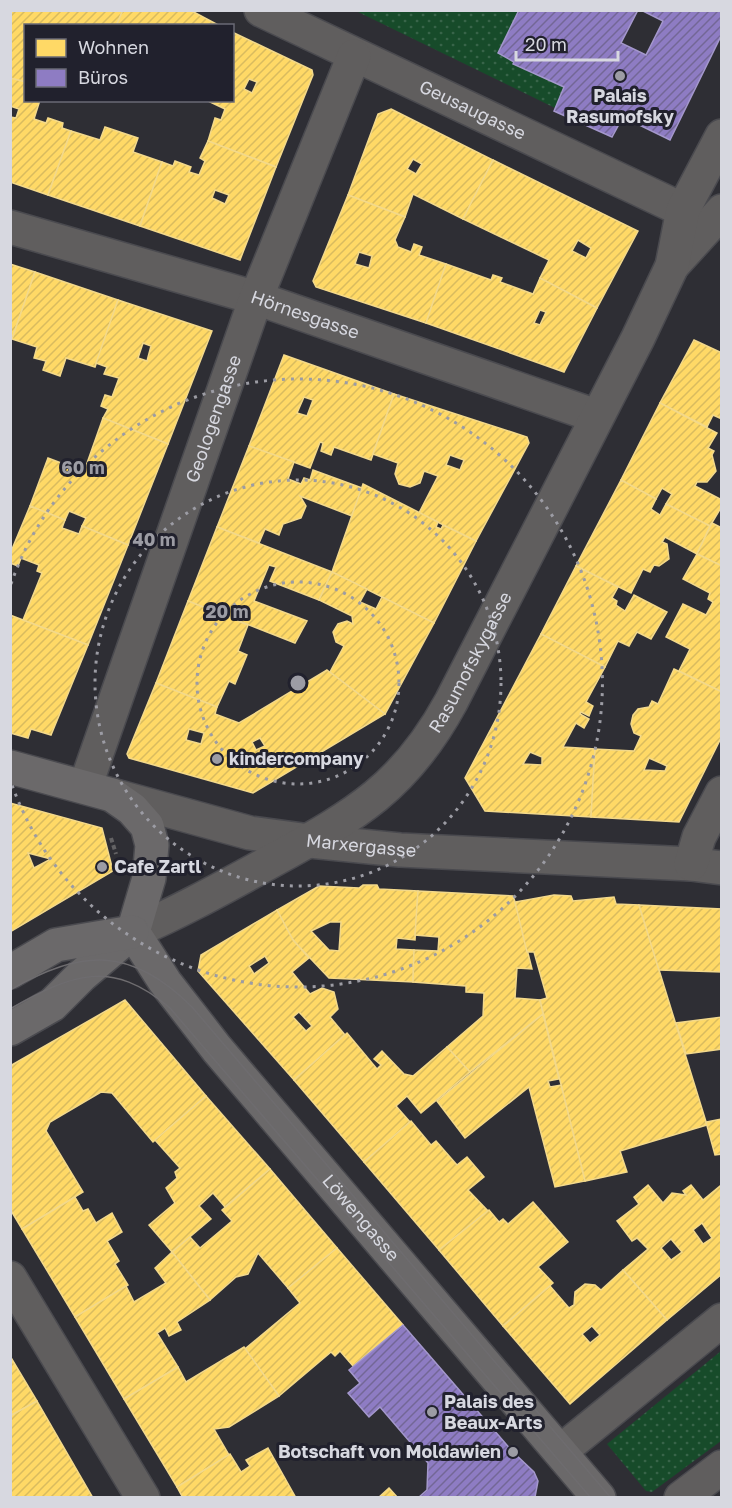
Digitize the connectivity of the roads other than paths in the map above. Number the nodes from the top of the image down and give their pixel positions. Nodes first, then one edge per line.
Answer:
1 (261, 10) edge
2 (354, 56) junction
3 (722, 136) edge
4 (683, 210) junction
5 (722, 211) edge
6 (10, 227) edge
7 (672, 266) junction
8 (256, 298) junction
9 (596, 416) junction
10 (10, 768) edge
11 (99, 791) junction
12 (722, 793) edge
13 (310, 841) junction
14 (706, 866) edge
15 (133, 932) junction
16 (10, 972) edge
17 (10, 1029) edge
18 (10, 1278) edge
19 (722, 1320) edge
20 (561, 1451) junction
21 (722, 1467) edge
22 (595, 1496) edge
23 (143, 1497) edge
24 (681, 1497) edge

1 - 2 street, Geusaugasse
2 - 4 street, Geusaugasse
2 - 8 street, Geologengasse
3 - 4 street, Rasumofskygasse
4 - 7 street, Rasumofskygasse
5 - 7 street, Rasumofskygasse
6 - 8 street, Hörnesgasse
7 - 9 street, Rasumofskygasse
8 - 9 street, Hörnesgasse
8 - 11 street, Geologengasse
9 - 13 street, Rasumofskygasse
10 - 11 street, Marxergasse
11 - 13 street, Marxergasse
11 - 15 street
12 - 14 street
13 - 14 street, Marxergasse
13 - 15 street, Rasumofskygasse
15 - 16 street, Rasumofskygasse
15 - 17 street, Rasumofskygasse
15 - 20 street, Löwengasse
18 - 23 street
19 - 20 street
20 - 22 street, Löwengasse
21 - 24 street

